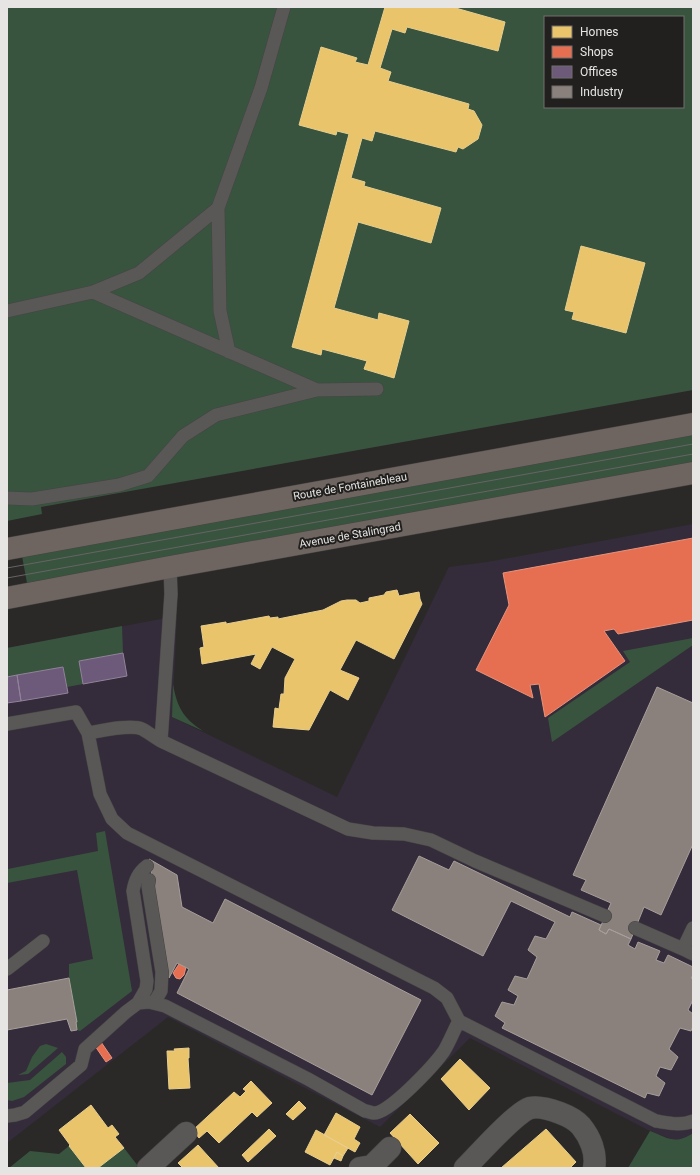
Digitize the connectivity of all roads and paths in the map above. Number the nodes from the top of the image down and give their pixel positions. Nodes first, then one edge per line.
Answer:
1 (284, 7) edge
2 (218, 208) junction
3 (93, 292) junction
4 (7, 311) edge
5 (229, 352) junction
6 (377, 389) dead end
7 (317, 390) junction
8 (693, 424) edge
9 (693, 473) edge
10 (7, 498) edge
11 (7, 549) edge
12 (170, 567) junction
13 (7, 598) edge
14 (7, 724) edge
15 (88, 733) junction
16 (161, 741) junction
17 (147, 866) dead end
18 (149, 880) dead end
19 (605, 916) dead end
20 (635, 928) dead end
21 (693, 928) edge
22 (44, 941) dead end
23 (688, 952) edge
24 (7, 969) edge
25 (138, 1003) junction
26 (154, 1003) junction
27 (459, 1020) junction
28 (25, 1112) junction
29 (7, 1116) edge
30 (693, 1121) edge
31 (7, 1127) edge
32 (186, 1133) dead end
33 (390, 1148) dead end
34 (148, 1168) edge
35 (360, 1168) edge
36 (465, 1168) edge
37 (594, 1168) edge

1 - 2 lane
2 - 3 lane
2 - 5 lane
3 - 4 lane
3 - 5 lane
5 - 7 lane
6 - 7 lane
7 - 10 lane
8 - 11 main road, Route de Fontainebleau
9 - 12 main road, Avenue de Stalingrad
12 - 13 main road, Avenue de Stalingrad
12 - 16 lane
14 - 15 lane
15 - 16 lane
15 - 27 lane
16 - 19 lane
17 - 25 lane
18 - 26 lane
20 - 23 lane
21 - 23 lane
22 - 24 lane
25 - 26 lane
25 - 28 lane
26 - 27 lane
27 - 30 lane
28 - 29 lane
28 - 31 lane
32 - 34 street
33 - 35 street
36 - 37 street

